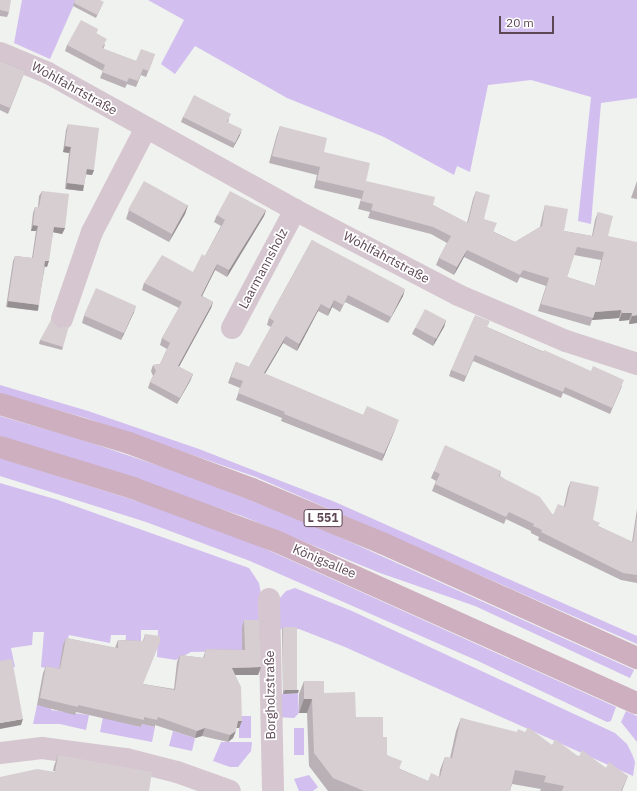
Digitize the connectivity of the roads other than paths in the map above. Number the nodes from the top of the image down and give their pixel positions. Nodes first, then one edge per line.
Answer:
1 (0, 53) edge
2 (146, 128) junction
3 (296, 210) junction
4 (62, 319) dead end
5 (232, 328) dead end
6 (637, 364) edge
7 (0, 404) edge
8 (0, 447) edge
9 (269, 599) dead end
10 (637, 658) edge
11 (637, 703) edge
12 (0, 753) edge
13 (230, 791) edge
14 (273, 791) edge

1 - 2 street, Wohlfahrtstraße
2 - 3 street, Wohlfahrtstraße
2 - 4 street
3 - 5 street, Laarmannsholz
3 - 6 street, Wohlfahrtstraße
7 - 10 main road, L 551
8 - 11 main road, Königsallee
9 - 14 street, Borgholzstraße
12 - 13 street

